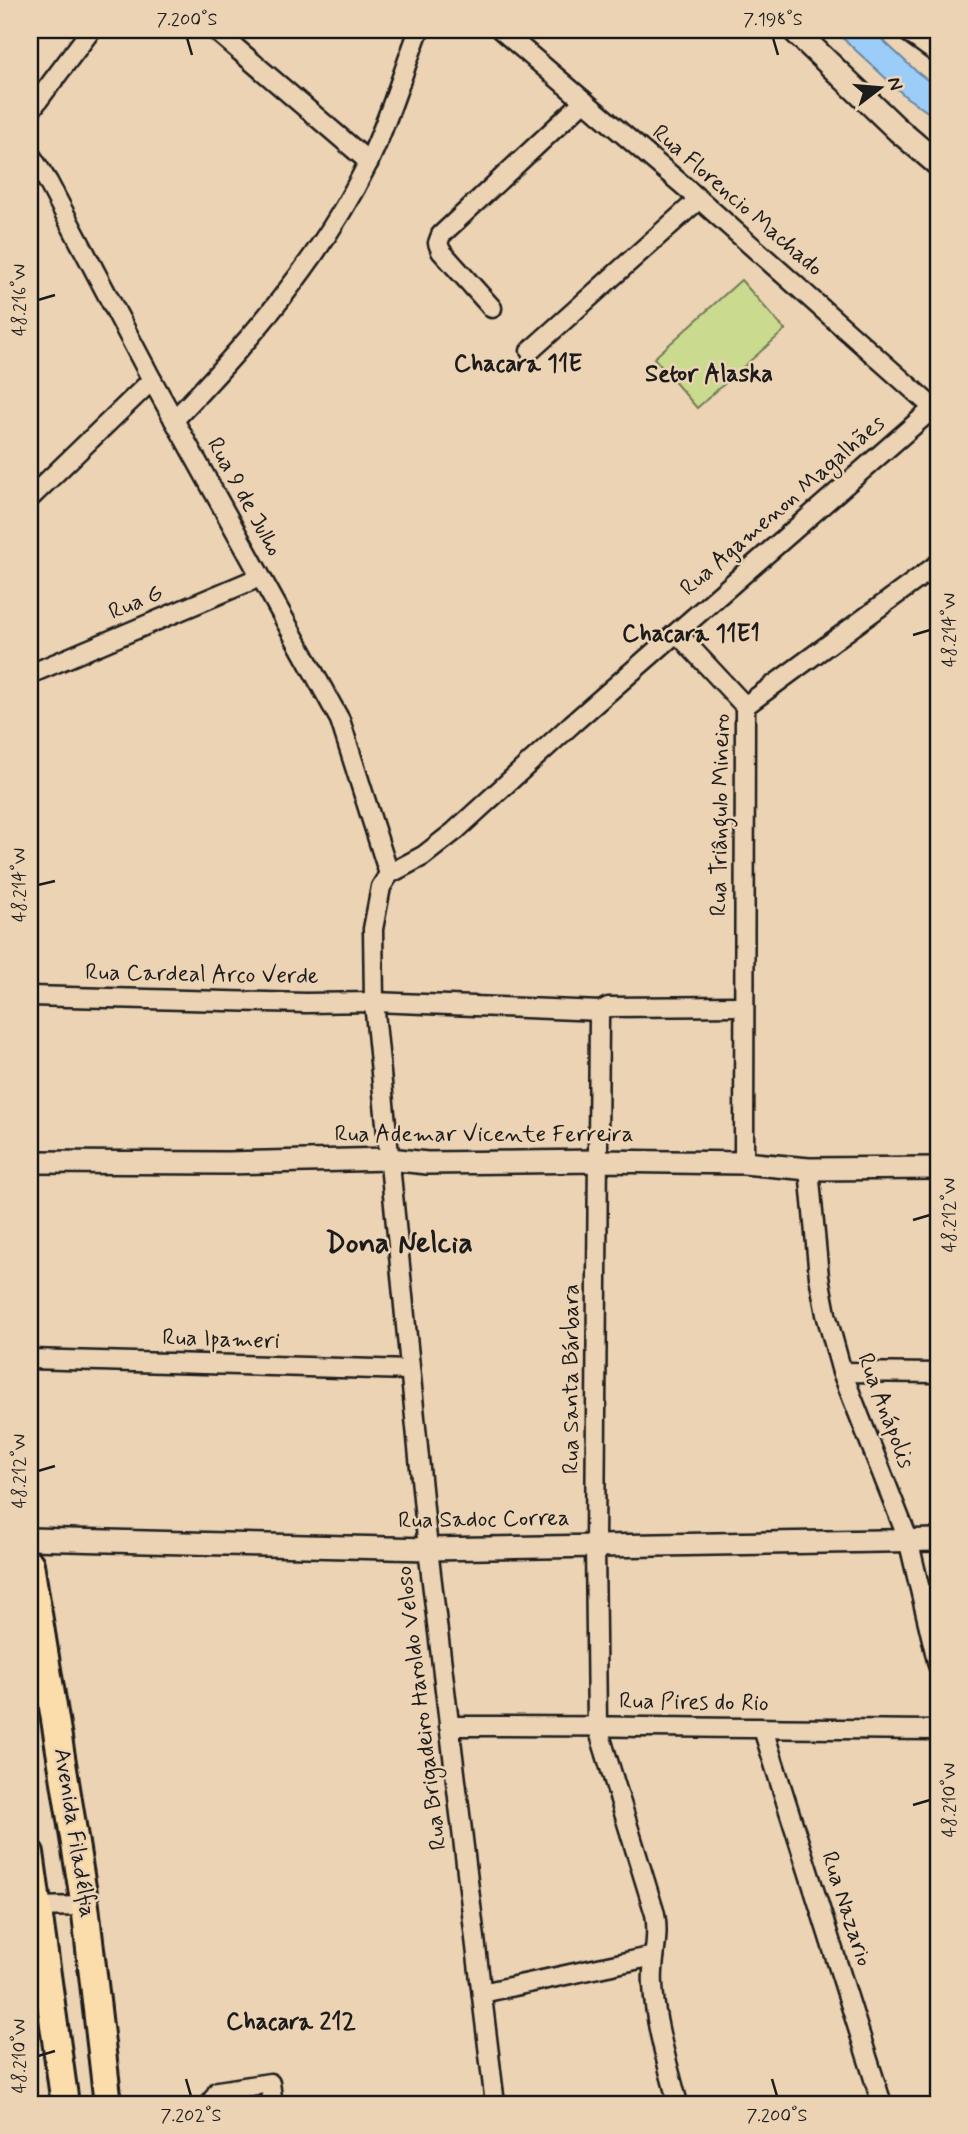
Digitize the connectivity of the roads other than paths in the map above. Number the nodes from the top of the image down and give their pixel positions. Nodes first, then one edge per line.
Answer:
1 (91, 30) edge
2 (215, 30) edge
3 (419, 30) edge
4 (501, 30) edge
5 (794, 30) edge
6 (909, 30) edge
7 (938, 51) edge
8 (584, 101) junction
9 (30, 111) edge
10 (30, 154) edge
11 (369, 162) junction
12 (938, 164) edge
13 (699, 199) junction
14 (492, 308) dead end
15 (530, 351) dead end
16 (152, 380) junction
17 (936, 408) edge
18 (174, 420) junction
19 (30, 498) edge
20 (938, 564) edge
21 (260, 577) junction
22 (677, 633) junction
23 (30, 674) edge
24 (745, 706) junction
25 (385, 881) junction
26 (30, 996) edge
27 (374, 1002) junction
28 (742, 1006) junction
29 (605, 1009) junction
30 (389, 1159) junction
31 (598, 1161) junction
32 (30, 1162) edge
33 (744, 1163) junction
34 (938, 1168) edge
35 (809, 1169) junction
36 (30, 1359) edge
37 (410, 1370) junction
38 (842, 1372) junction
39 (938, 1373) edge
40 (30, 1539) edge
41 (908, 1539) junction
42 (938, 1540) edge
43 (595, 1545) junction
44 (428, 1549) junction
45 (30, 1564) edge
46 (938, 1665) edge
47 (449, 1726) junction
48 (597, 1726) junction
49 (763, 1730) junction
50 (938, 1730) edge
51 (30, 1853) edge
52 (85, 1906) junction
53 (34, 1907) edge
54 (654, 1956) junction
55 (482, 1993) junction
56 (214, 2098) edge
57 (65, 2104) edge
58 (108, 2104) edge
59 (273, 2104) edge
60 (495, 2104) edge
61 (678, 2104) edge
62 (882, 2104) edge

1 - 9 street
2 - 11 street
3 - 11 street
4 - 8 street, Rua Florencio Machado
5 - 12 main road
6 - 7 main road
8 - 13 street, Rua Florencio Machado
8 - 14 street
10 - 16 street, Rua 9 de Julho
11 - 18 street
13 - 15 street
13 - 17 street, Rua Florencio Machado
16 - 18 street, Rua 9 de Julho
16 - 19 street
17 - 22 street, Rua Agamenon Magalhães
18 - 21 street, Rua 9 de Julho
20 - 24 street, Rua Triângulo Mineiro
21 - 23 street, Rua G
21 - 25 street, Rua 9 de Julho
22 - 24 street
22 - 25 street, Rua Agamenon Magalhães
24 - 28 street, Rua Triângulo Mineiro
25 - 27 street, Rua Brigadeiro Haroldo Veloso
26 - 27 street, Rua Cardeal Arco Verde
27 - 29 street, Rua Cardeal Arco Verde
27 - 30 street, Rua Brigadeiro Haroldo Veloso
28 - 29 street
28 - 33 street, Rua Triângulo Mineiro
29 - 31 street, Rua Santa Bárbara
30 - 31 street, Rua Ademar Vicente Ferreira
30 - 32 street, Rua Ademar Vicente Ferreira
30 - 37 street, Rua Brigadeiro Haroldo Veloso
31 - 33 street, Rua Ademar Vicente Ferreira
31 - 43 street, Rua Santa Bárbara
33 - 35 street, Rua Ademar Vicente Ferreira
34 - 35 street, Rua Ademar Vicente Ferreira
35 - 38 street, Rua Anápolis
36 - 37 street, Rua Ipameri
37 - 44 street, Rua Brigadeiro Haroldo Veloso
38 - 39 street
38 - 41 street, Rua Anápolis
40 - 44 street, Rua Sadoc Correa
41 - 42 street, Rua Sadoc Correa
41 - 43 street, Rua Sadoc Correa
41 - 46 street, Rua Anápolis
43 - 44 street, Rua Sadoc Correa
43 - 48 street, Rua Santa Bárbara
44 - 47 street, Rua Brigadeiro Haroldo Veloso
45 - 52 main road, Avenida Filadélfia
47 - 48 street, Rua Pires do Rio
47 - 55 street, Rua Brigadeiro Haroldo Veloso
48 - 49 street, Rua Pires do Rio
48 - 54 street, Rua Santa Bárbara
49 - 50 street, Rua Pires do Rio
49 - 62 street, Rua Nazario
51 - 53 main road, Avenida Filadélfia
52 - 53 street
52 - 58 main road, Avenida Filadélfia
53 - 57 main road, Avenida Filadélfia
54 - 55 street
54 - 61 street, Rua Santa Bárbara
55 - 60 street, Rua Brigadeiro Haroldo Veloso
56 - 59 street

